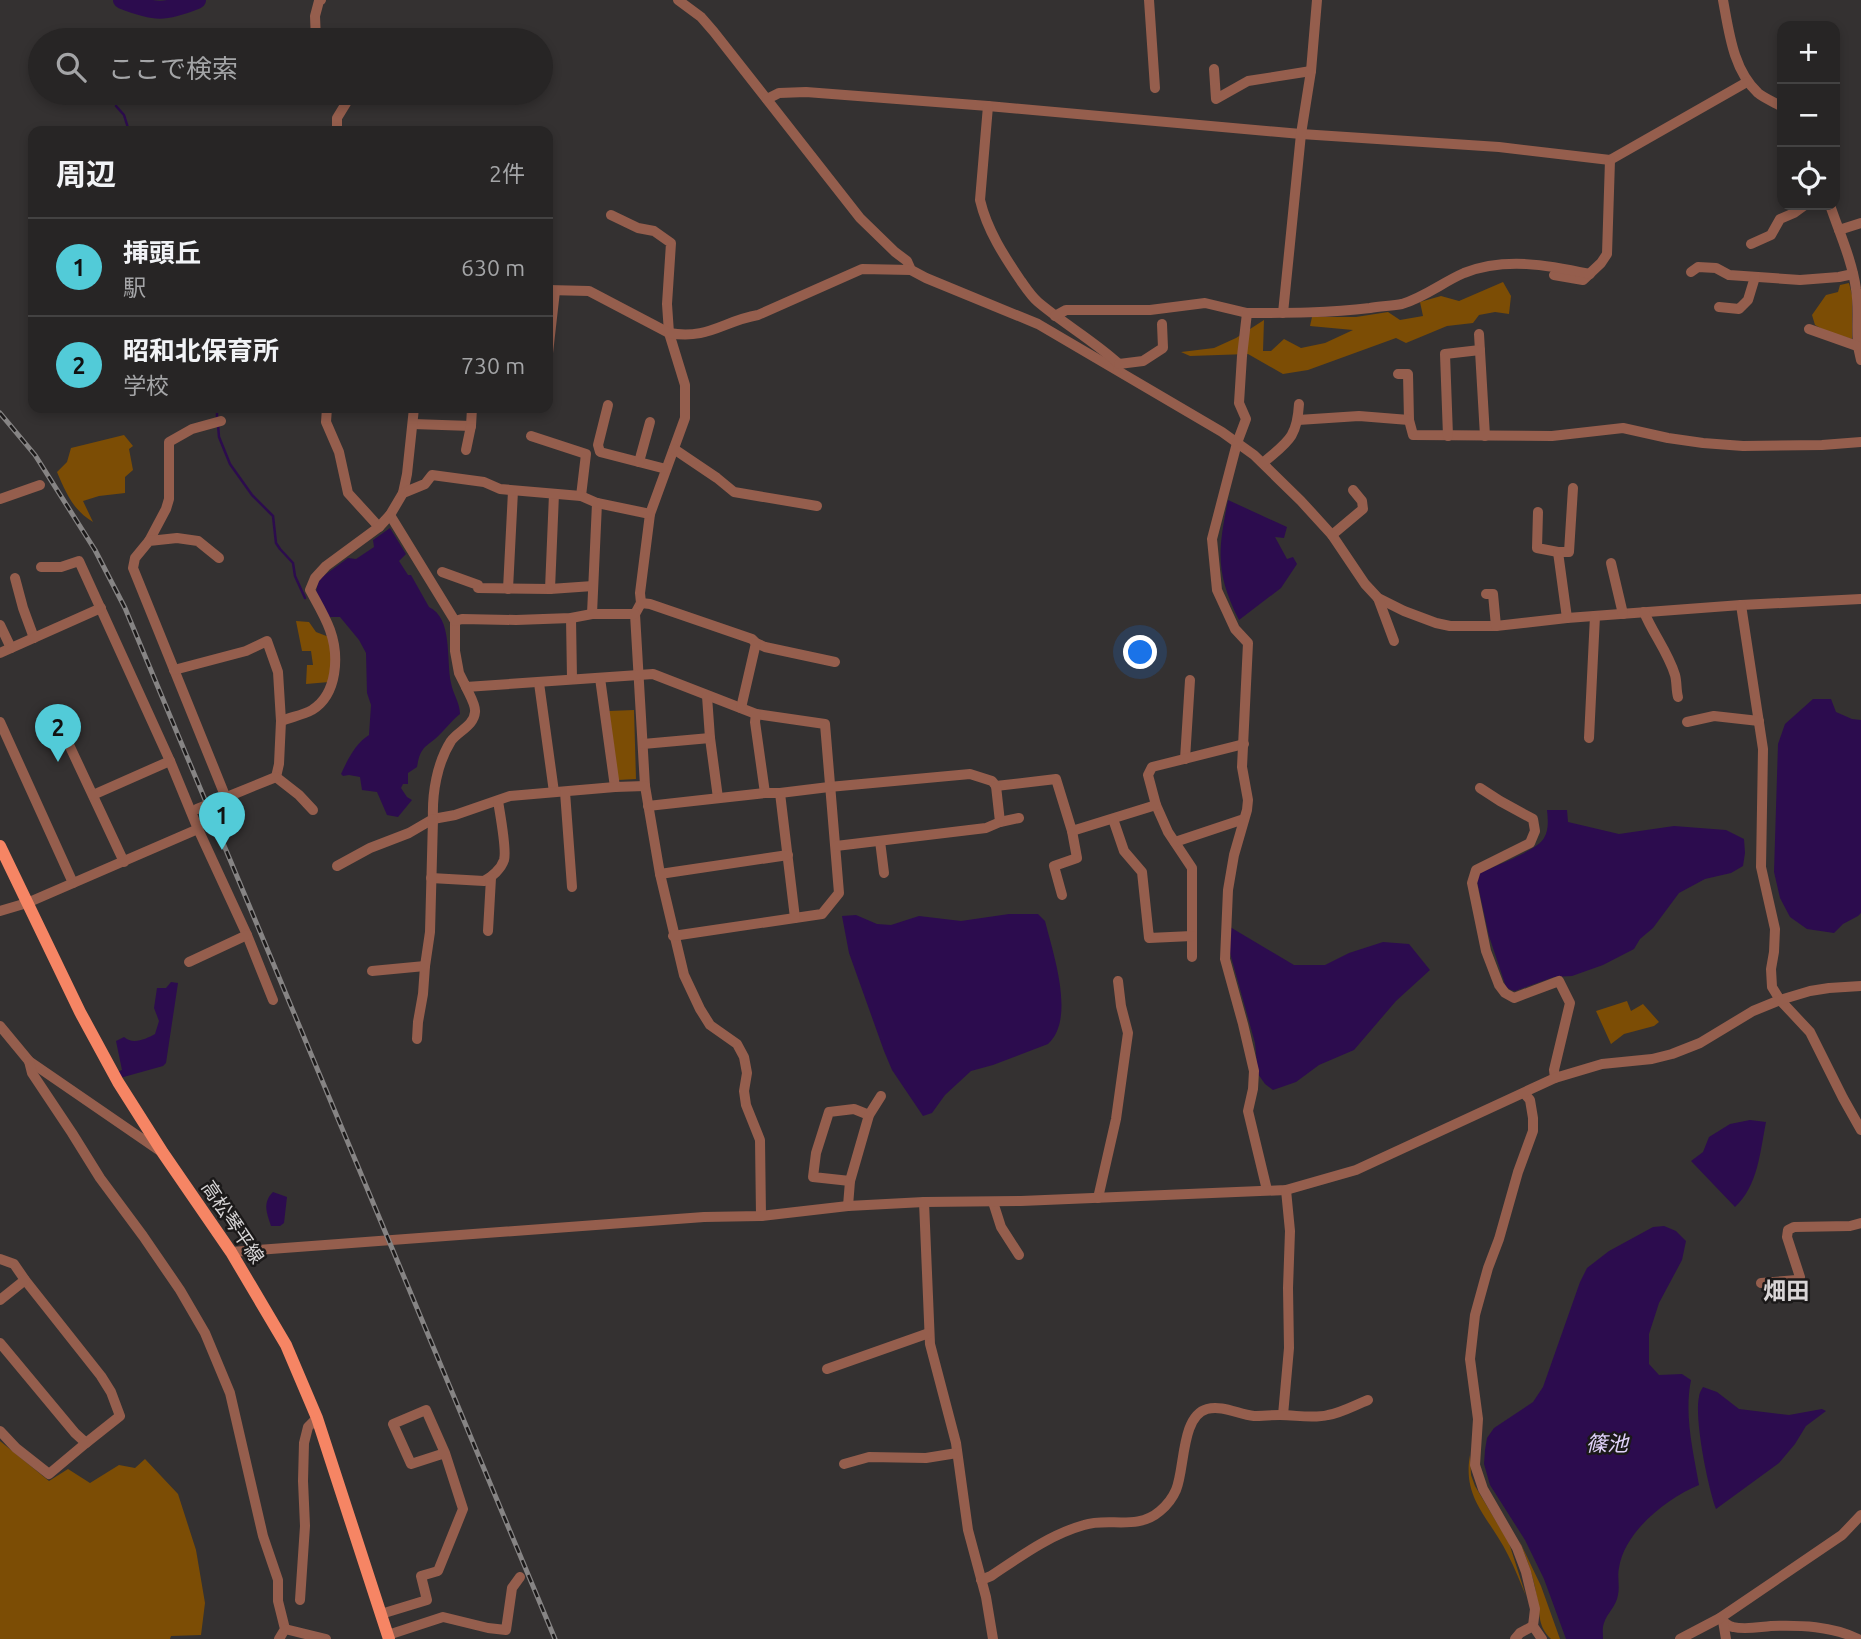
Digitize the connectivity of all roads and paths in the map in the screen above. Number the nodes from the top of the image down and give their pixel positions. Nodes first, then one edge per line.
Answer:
1 (321, 0) edge
2 (678, 0) edge
3 (1149, 0) edge
4 (1317, 0) edge
5 (1723, 0) edge
6 (316, 28) edge
7 (1214, 69) dead end
8 (1311, 71) junction
9 (1747, 82) junction
10 (1155, 88) dead end
11 (767, 99) junction
12 (1777, 104) edge
13 (345, 105) edge
14 (988, 106) junction
15 (337, 126) edge
16 (1301, 134) junction
17 (1610, 160) junction
18 (1798, 210) edge
19 (1832, 210) edge
20 (611, 215) dead end
21 (1861, 223) edge
22 (1839, 230) junction
23 (1751, 244) dead end
24 (911, 270) junction
25 (1690, 272) dead end
26 (1590, 274) junction
27 (1853, 274) junction
28 (1554, 275) dead end
29 (1755, 277) junction
30 (553, 290) edge
31 (1859, 291) edge
32 (1719, 307) dead end
33 (1247, 313) junction
34 (1283, 313) junction
35 (1055, 316) junction
36 (1162, 324) dead end
37 (1809, 329) dead end
38 (669, 333) junction
39 (1479, 334) dead end
40 (1857, 346) junction
41 (1480, 350) junction
42 (1861, 360) edge
43 (1119, 367) junction
44 (1398, 374) dead end
45 (1299, 404) dead end
46 (608, 405) dead end
47 (327, 413) edge
48 (414, 413) edge
49 (471, 413) edge
50 (1298, 420) junction
51 (1409, 420) junction
52 (218, 422) dead end
53 (650, 422) dead end
54 (413, 424) junction
55 (471, 426) junction
56 (531, 436) dead end
57 (1448, 436) junction
58 (1485, 436) junction
59 (1861, 442) edge
60 (1237, 443) junction
61 (674, 449) junction
62 (466, 450) dead end
63 (639, 462) junction
64 (1263, 463) junction
65 (666, 469) junction
66 (40, 485) dead end
67 (1573, 488) dead end
68 (1353, 490) dead end
69 (513, 491) junction
70 (403, 493) junction
71 (554, 494) junction
72 (581, 496) junction
73 (0, 499) edge
74 (597, 503) junction
75 (817, 506) dead end
76 (1538, 512) dead end
77 (650, 514) junction
78 (390, 515) junction
79 (379, 527) junction
80 (1332, 535) junction
81 (149, 541) junction
82 (1558, 552) junction
83 (219, 558) dead end
84 (1611, 563) dead end
85 (41, 567) dead end
86 (442, 572) dead end
87 (15, 578) dead end
88 (593, 586) junction
89 (508, 589) junction
90 (550, 589) junction
91 (1486, 594) dead end
92 (1378, 598) junction
93 (1861, 598) edge
94 (641, 603) junction
95 (1741, 605) junction
96 (101, 608) junction
97 (1644, 612) junction
98 (592, 614) junction
99 (635, 614) junction
100 (1623, 614) junction
101 (1595, 616) junction
102 (571, 618) junction
103 (1567, 618) junction
104 (455, 621) junction
105 (0, 625) edge
106 (1496, 626) junction
107 (34, 638) junction
108 (1394, 641) dead end
109 (756, 643) junction
110 (11, 648) junction
111 (0, 653) edge
112 (835, 662) dead end
113 (174, 670) junction
114 (639, 675) junction
115 (600, 678) junction
116 (572, 680) junction
117 (1190, 680) dead end
118 (539, 683) junction
119 (466, 687) junction
120 (708, 696) junction
121 (1678, 697) dead end
122 (741, 708) junction
123 (757, 714) junction
124 (281, 721) junction
125 (1759, 721) junction
126 (0, 722) edge
127 (1687, 722) dead end
128 (64, 734) dead end
129 (710, 738) junction
130 (1589, 738) dead end
131 (643, 744) junction
132 (1244, 744) junction
133 (1185, 759) junction
134 (170, 761) junction
135 (276, 777) junction
136 (645, 786) junction
137 (996, 786) junction
138 (615, 787) junction
139 (829, 787) junction
140 (1480, 788) dead end
141 (554, 792) junction
142 (565, 792) junction
143 (765, 793) junction
144 (780, 793) junction
145 (93, 795) junction
146 (224, 798) junction
147 (718, 798) junction
148 (498, 801) junction
149 (1156, 805) junction
150 (648, 806) junction
151 (194, 810) junction
152 (313, 810) dead end
153 (1019, 818) dead end
154 (433, 819) junction
155 (1244, 819) junction
156 (1113, 820) junction
157 (1000, 822) junction
158 (198, 829) junction
159 (1072, 831) junction
160 (880, 841) junction
161 (1175, 842) junction
162 (0, 846) edge
163 (836, 846) junction
164 (788, 855) junction
165 (124, 862) junction
166 (337, 866) dead end
167 (884, 873) dead end
168 (660, 874) junction
169 (431, 878) junction
170 (491, 878) junction
171 (73, 883) junction
172 (572, 887) dead end
173 (1062, 895) dead end
174 (27, 903) junction
175 (0, 911) edge
176 (795, 918) junction
177 (488, 931) dead end
178 (247, 935) junction
179 (673, 936) junction
180 (1192, 936) junction
181 (1192, 957) dead end
182 (189, 962) dead end
183 (425, 966) junction
184 (372, 971) dead end
185 (1118, 981) dead end
186 (1861, 986) edge
187 (273, 1000) dead end
188 (1780, 1000) junction
189 (0, 1026) edge
190 (417, 1040) dead end
191 (29, 1061) junction
192 (1555, 1077) junction
193 (1524, 1093) junction
194 (881, 1096) dead end
195 (869, 1115) junction
196 (1861, 1130) edge
197 (163, 1153) junction
198 (850, 1181) junction
199 (1267, 1190) junction
200 (1286, 1190) junction
201 (1098, 1198) junction
202 (925, 1202) junction
203 (993, 1202) junction
204 (848, 1206) junction
205 (761, 1216) junction
206 (1861, 1223) edge
207 (231, 1252) junction
208 (1019, 1255) dead end
209 (0, 1259) edge
210 (24, 1280) junction
211 (1760, 1283) dead end
212 (0, 1300) edge
213 (929, 1333) junction
214 (0, 1343) edge
215 (827, 1370) dead end
216 (1368, 1400) dead end
217 (1283, 1415) junction
218 (317, 1418) junction
219 (0, 1431) edge
220 (86, 1443) junction
221 (446, 1453) junction
222 (957, 1453) junction
223 (844, 1464) dead end
224 (1861, 1515) edge
225 (520, 1577) dead end
226 (982, 1580) junction
227 (300, 1600) dead end
228 (381, 1614) junction
229 (1721, 1619) junction
230 (1532, 1626) junction
231 (282, 1634) edge
232 (389, 1637) edge
233 (326, 1639) edge
234 (993, 1639) edge
235 (1515, 1639) edge
236 (1542, 1639) edge
237 (1680, 1639) edge
238 (1726, 1639) edge
239 (1857, 1639) edge

1 - 6 street
2 - 11 street
3 - 10 street
4 - 8 street
5 - 9 street
7 - 8 street
8 - 16 street
9 - 12 street
9 - 17 street
11 - 14 street
11 - 24 street
13 - 15 street
14 - 16 street
14 - 35 street
16 - 17 street
16 - 34 street
17 - 26 street
18 - 23 street
19 - 22 street
20 - 38 street
21 - 22 street
22 - 27 street
24 - 38 street
24 - 43 street
25 - 29 street
26 - 28 street
26 - 34 street
27 - 29 street
27 - 31 street
29 - 32 street
30 - 38 street
31 - 40 street
33 - 34 street
33 - 35 street
33 - 60 street
35 - 43 street
36 - 43 street
37 - 40 street
38 - 61 street
39 - 41 street
40 - 42 street
41 - 57 street
41 - 58 street
43 - 60 street
44 - 51 street
45 - 50 street
46 - 63 street
47 - 79 street
48 - 54 street
49 - 55 street
50 - 51 street
50 - 64 street
51 - 57 street
52 - 81 street
53 - 63 street
54 - 55 street
54 - 70 street
55 - 62 street
56 - 72 street
57 - 58 street
58 - 59 street
60 - 64 street
60 - 132 street
61 - 65 street
61 - 75 street
63 - 65 street
64 - 80 street
65 - 77 street
66 - 73 street
67 - 82 street
68 - 80 street
69 - 70 street
69 - 71 street
69 - 89 street
70 - 78 street
71 - 72 street
71 - 90 street
72 - 74 street
74 - 77 street
74 - 88 street
76 - 82 street
77 - 94 street
78 - 79 street
78 - 104 street
79 - 124 street
80 - 92 street
81 - 83 street
81 - 113 street
82 - 103 street
84 - 100 street
85 - 96 street
86 - 89 street
87 - 107 street
88 - 90 street
88 - 98 street
89 - 90 street
91 - 106 street
92 - 106 street
92 - 108 street
93 - 95 street
94 - 99 street
94 - 109 street
95 - 97 street
95 - 125 street
96 - 107 street
96 - 134 street
97 - 100 street
97 - 121 street
98 - 99 street
98 - 102 street
99 - 114 street
100 - 101 street
101 - 103 street
101 - 130 street
102 - 104 street
102 - 116 street
103 - 106 street
104 - 119 street
105 - 110 street
107 - 110 street
109 - 112 street
109 - 122 street
110 - 111 street
113 - 124 street
113 - 146 street
114 - 115 street
114 - 120 street
114 - 131 street
115 - 116 street
115 - 138 street
116 - 118 street
117 - 133 street
118 - 119 street
118 - 141 street
119 - 154 street
120 - 122 street
120 - 129 street
122 - 123 street
123 - 139 street
123 - 143 street
124 - 135 street
125 - 127 street
125 - 188 street
126 - 171 street
128 - 145 street
129 - 131 street
129 - 147 street
131 - 136 street
132 - 133 street
132 - 155 street
133 - 149 street
134 - 145 street
134 - 151 street
135 - 146 street
135 - 152 street
136 - 138 street
136 - 150 street
137 - 139 street
137 - 157 street
137 - 159 street
138 - 142 street
139 - 144 street
139 - 163 street
140 - 192 street
141 - 142 street
141 - 148 street
142 - 172 street
143 - 144 street
143 - 147 street
144 - 164 street
145 - 165 street
146 - 151 street, bridge
147 - 150 street
148 - 154 street
148 - 170 street
149 - 156 street
149 - 161 street
150 - 168 street
151 - 158 street
153 - 157 street
154 - 166 street
154 - 169 street
155 - 161 street
155 - 199 street
156 - 159 street
156 - 180 street
157 - 160 street
158 - 165 street
158 - 178 street
159 - 173 street
160 - 163 street
160 - 167 street
161 - 180 street
162 - 174 main road, 高松琴平線
163 - 176 street
164 - 168 street
164 - 176 street
165 - 171 street
168 - 179 street
169 - 170 street
169 - 183 street
170 - 177 street
171 - 174 street
174 - 175 street
174 - 197 main road, 高松琴平線
176 - 179 street
178 - 182 street
178 - 187 street
179 - 205 street
180 - 181 street
183 - 184 street
183 - 190 street
185 - 201 street
186 - 188 street
188 - 192 street
188 - 196 street
189 - 191 street
191 - 197 street
191 - 231 street
192 - 193 street
193 - 200 street
193 - 230 street
194 - 195 street
195 - 198 street
195 - 198 street
197 - 207 main road, 高松琴平線
198 - 204 street
199 - 200 street
199 - 201 street
200 - 217 street
201 - 203 street
202 - 203 street
202 - 204 street
202 - 213 street
203 - 208 street
204 - 205 street
205 - 207 street
206 - 211 street
207 - 218 main road, 高松琴平線
209 - 210 street
210 - 212 street
210 - 220 street
213 - 215 street
213 - 222 street
214 - 220 street
216 - 217 street
217 - 226 street
218 - 227 street
218 - 228 main road, 高松琴平線
219 - 220 street
221 - 221 street
221 - 228 street
222 - 223 street
222 - 226 street
224 - 229 street
225 - 232 street
226 - 234 street
228 - 232 main road, 高松琴平線
229 - 237 street
229 - 238 street
229 - 239 street
230 - 235 street
230 - 236 street
231 - 233 street

